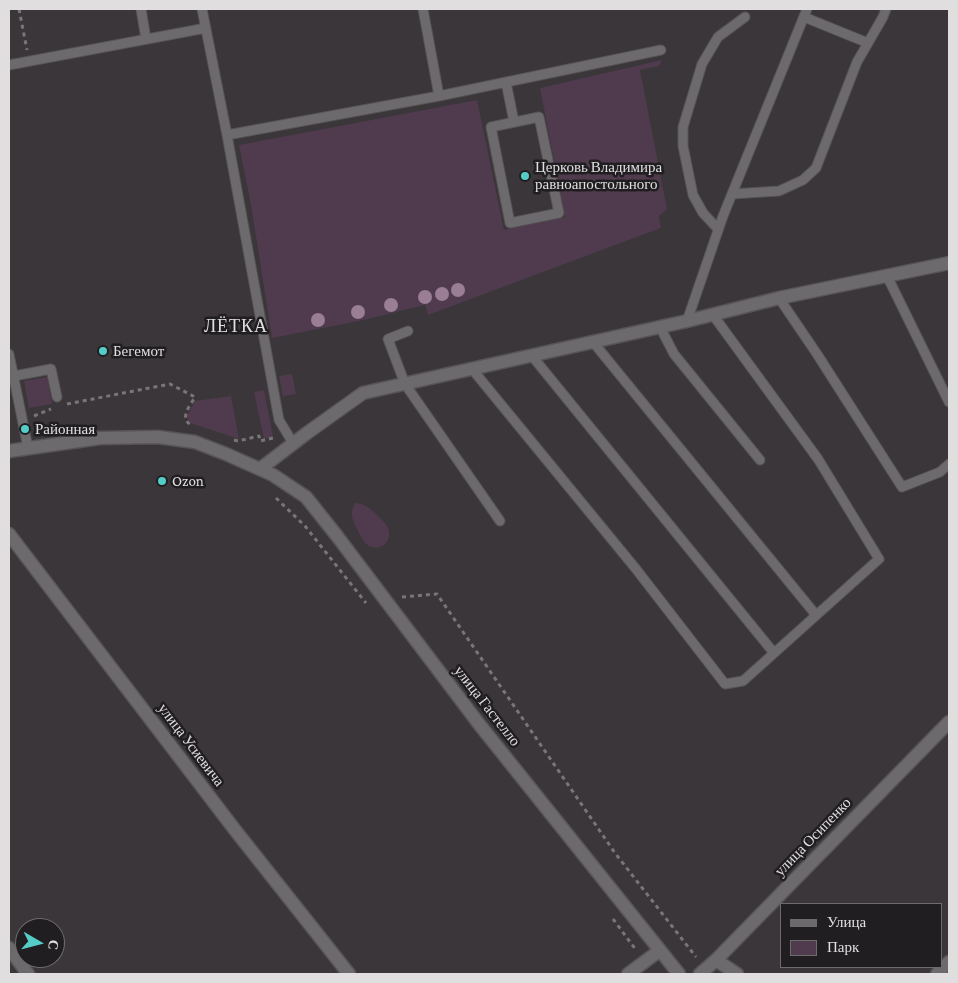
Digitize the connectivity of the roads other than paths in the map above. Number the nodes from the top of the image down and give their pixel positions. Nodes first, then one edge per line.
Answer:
1 (141, 9) edge
2 (202, 9) edge
3 (423, 9) edge
4 (886, 9) edge
5 (806, 13) edge
6 (745, 16) dead end
7 (206, 28) junction
8 (146, 39) junction
9 (868, 43) junction
10 (661, 50) dead end
11 (9, 65) edge
12 (506, 82) junction
13 (439, 96) junction
14 (514, 122) junction
15 (227, 135) junction
16 (732, 194) junction
17 (718, 229) junction
18 (949, 263) edge
19 (887, 276) junction
20 (779, 298) junction
21 (713, 315) junction
22 (687, 322) junction
23 (660, 327) junction
24 (408, 331) dead end
25 (593, 342) junction
26 (9, 354) edge
27 (532, 356) junction
28 (472, 369) junction
29 (14, 376) junction
30 (405, 384) junction
31 (59, 401) road end
32 (949, 402) edge
33 (291, 439) junction
34 (28, 448) junction
35 (9, 451) edge
36 (760, 460) dead end
37 (949, 464) edge
38 (260, 469) junction
39 (500, 521) dead end
40 (9, 534) edge
41 (816, 615) junction
42 (774, 653) junction
43 (949, 722) edge
44 (9, 948) edge
45 (659, 951) junction
46 (716, 960) junction
47 (949, 962) edge
48 (703, 972) edge
49 (28, 974) edge
50 (349, 974) edge
51 (628, 974) edge
52 (679, 974) edge
53 (738, 974) edge
54 (938, 974) edge

1 - 8 lane
2 - 7 lane
3 - 13 lane
4 - 9 lane
5 - 9 lane
5 - 16 lane
6 - 17 lane
7 - 8 lane
7 - 15 lane
8 - 11 lane
9 - 16 lane
10 - 12 lane
12 - 13 lane
12 - 14 lane
13 - 15 lane
14 - 14 lane
15 - 33 lane
16 - 17 lane
17 - 22 lane
18 - 19 street
19 - 20 street
19 - 32 lane
20 - 21 street
20 - 37 lane
21 - 22 street
21 - 41 lane
22 - 23 street
23 - 25 street
23 - 36 lane
24 - 30 lane
25 - 27 street
25 - 41 lane
26 - 29 lane
27 - 28 street
27 - 42 lane
28 - 30 street
28 - 42 lane
29 - 31 lane
29 - 34 lane
30 - 33 street
30 - 39 lane
33 - 38 street
34 - 35 street, улица Гастелло
34 - 38 street, улица Гастелло
38 - 45 street, улица Гастелло
40 - 50 street, улица Усиевича
41 - 42 lane
43 - 46 street, улица Осипенко
44 - 49 street
45 - 51 street
45 - 52 street, улица Гастелло
46 - 48 street, улица Осипенко
46 - 53 street
47 - 54 street

